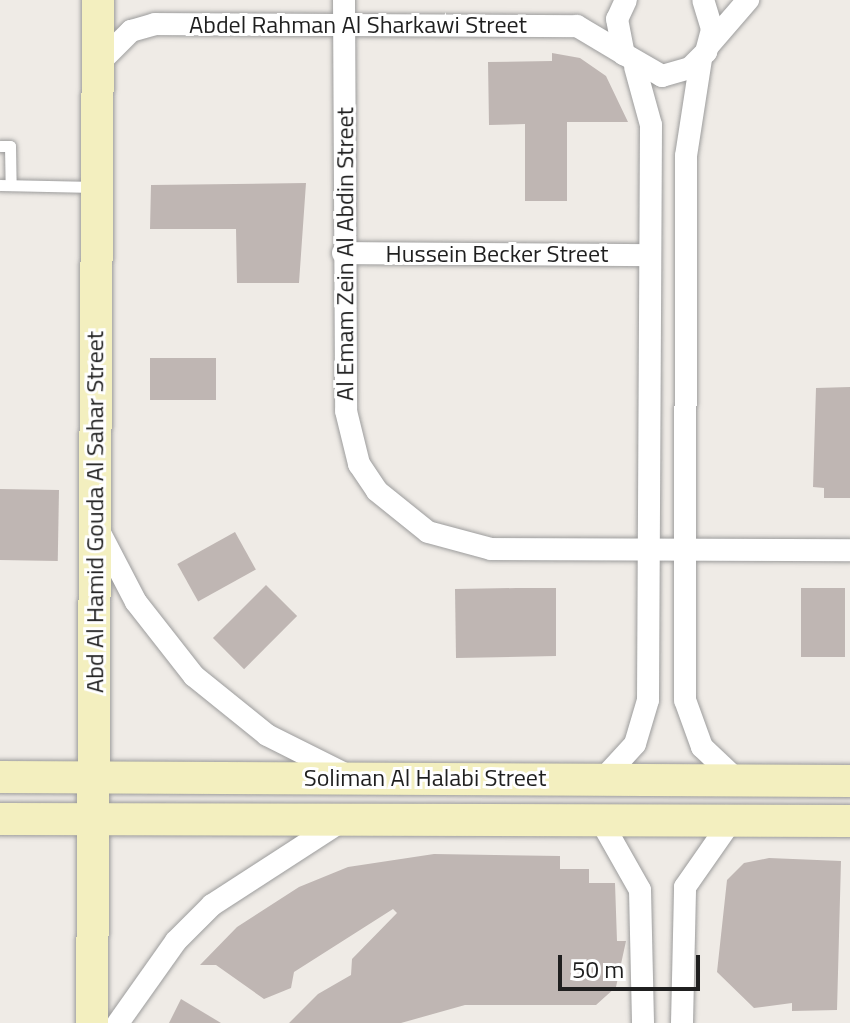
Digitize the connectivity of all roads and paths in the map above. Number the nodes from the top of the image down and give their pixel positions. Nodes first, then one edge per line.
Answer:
1 (98, 0) edge
2 (344, 0) edge
3 (626, 0) edge
4 (703, 0) edge
5 (748, 0) edge
6 (344, 24) junction
7 (705, 52) junction
8 (630, 60) junction
9 (98, 64) junction
10 (5, 146) edge
11 (5, 185) edge
12 (97, 187) junction
13 (343, 253) junction
14 (650, 255) junction
15 (95, 522) junction
16 (649, 550) junction
17 (685, 550) junction
18 (850, 550) edge
19 (0, 777) edge
20 (93, 777) junction
21 (351, 777) junction
22 (459, 779) junction
23 (603, 779) junction
24 (736, 779) junction
25 (850, 781) edge
26 (0, 819) edge
27 (93, 819) junction
28 (343, 820) junction
29 (459, 821) junction
30 (601, 821) junction
31 (731, 821) junction
32 (850, 821) edge
33 (92, 1023) edge
34 (118, 1023) edge
35 (643, 1023) edge
36 (682, 1023) edge

1 - 9 street, Abd Al Hamid Gouda Al Sahar Street
2 - 6 street, Al Emam Zein Al Abdin Street
3 - 8 street
4 - 7 street
5 - 7 street
6 - 8 street, Abdel Rahman Al Sharkawi Street
6 - 9 street, Abdel Rahman Al Sharkawi Street
6 - 13 street, Al Emam Zein Al Abdin Street
7 - 8 street
7 - 17 street
8 - 14 street
9 - 12 street, Abd Al Hamid Gouda Al Sahar Street
10 - 11 lane
11 - 12 lane
12 - 15 street, Abd Al Hamid Gouda Al Sahar Street
13 - 14 street, Hussein Becker Street
13 - 16 street, Al Emam Zein Al Abdin Street
14 - 16 street
15 - 20 street, Abd Al Hamid Gouda Al Sahar Street
15 - 21 street
16 - 17 street, Al Emam Zein Al Abdin Street
16 - 23 street
17 - 18 street, Al Emam Zein Al Abdin Street
17 - 24 street
19 - 20 street, Soliman Al Halabi Street
20 - 21 street, Soliman Al Halabi Street
20 - 27 street, Abd Al Hamid Gouda Al Sahar Street
21 - 22 street, Soliman Al Halabi Street
22 - 23 street, Soliman Al Halabi Street
22 - 29 street
23 - 24 street, Soliman Al Halabi Street
24 - 25 street, Soliman Al Halabi Street
26 - 27 street, Soliman Al Halabi Street
27 - 28 street, Soliman Al Halabi Street
27 - 33 street, Abd Al Hamid Gouda Al Sahar Street
28 - 29 street, Soliman Al Halabi Street
28 - 34 street
29 - 30 street, Soliman Al Halabi Street
30 - 31 street, Soliman Al Halabi Street
30 - 35 street
31 - 32 street, Soliman Al Halabi Street
31 - 36 street

